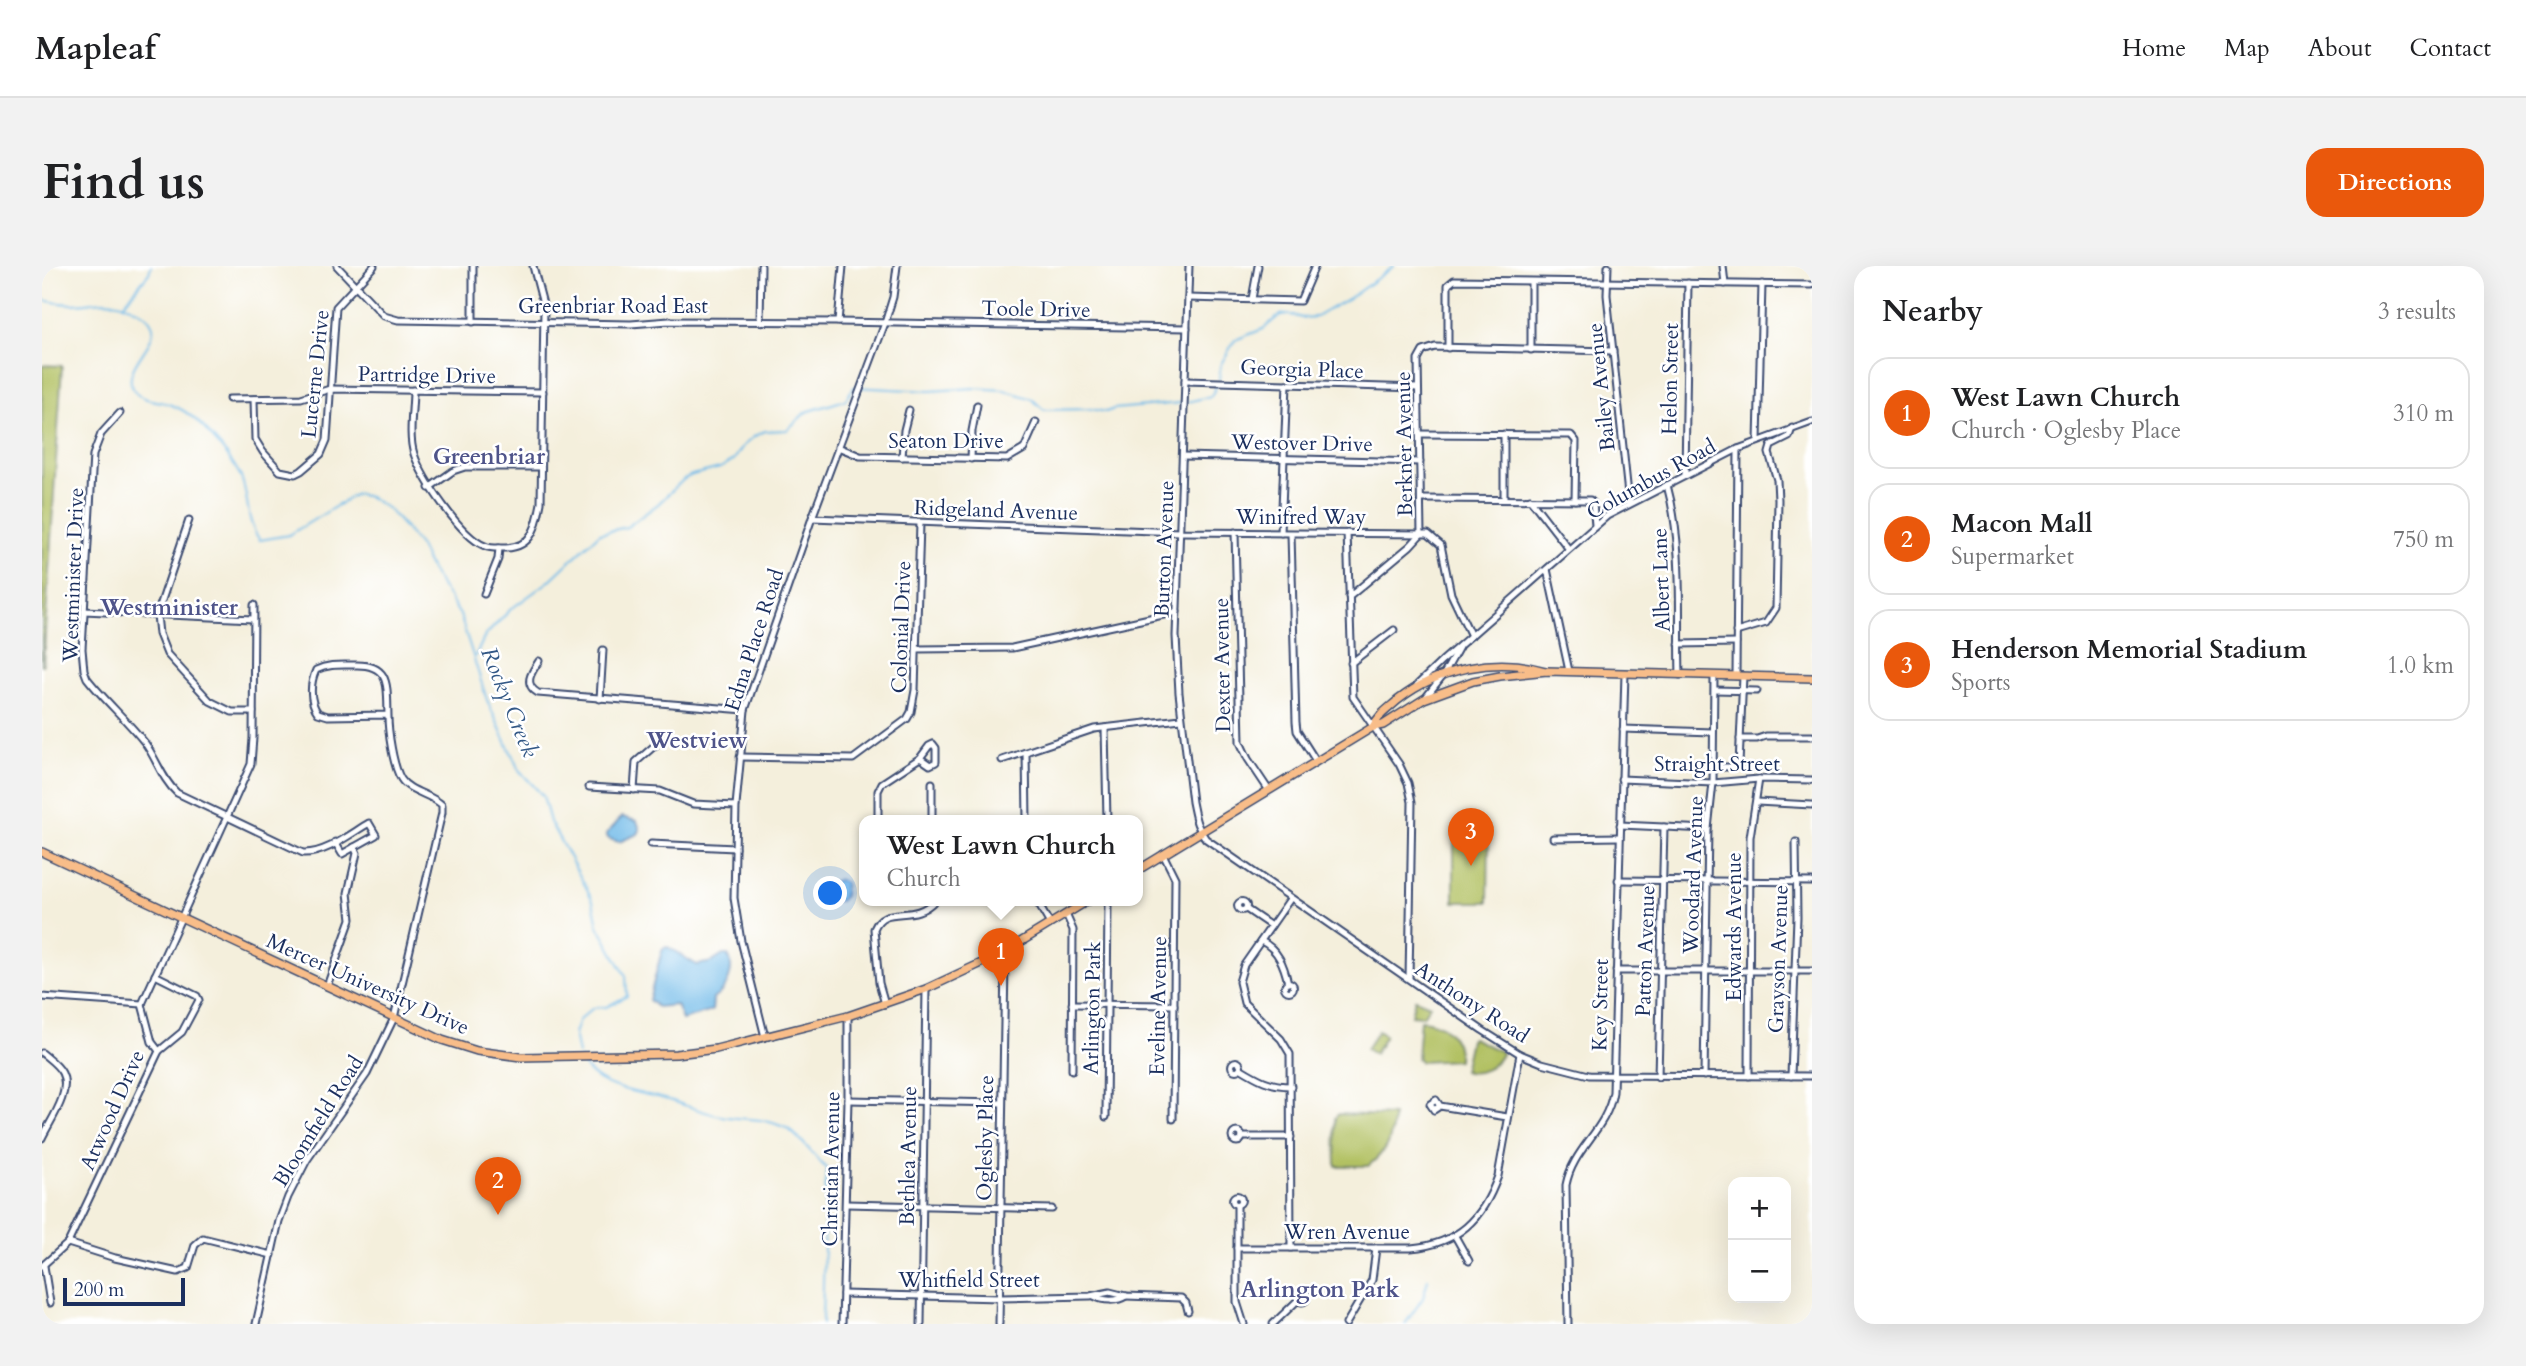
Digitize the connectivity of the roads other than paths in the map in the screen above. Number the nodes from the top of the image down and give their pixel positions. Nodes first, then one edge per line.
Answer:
1 (337, 266) edge
2 (374, 266) edge
3 (473, 266) edge
4 (533, 266) edge
5 (761, 266) edge
6 (844, 266) edge
7 (897, 266) edge
8 (1189, 266) edge
9 (1258, 266) edge
10 (1315, 266) edge
11 (1608, 266) edge
12 (1723, 266) edge
13 (1531, 282) junction
14 (1608, 282) junction
15 (1688, 283) junction
16 (1725, 284) junction
17 (1762, 284) junction
18 (1812, 285) edge
19 (355, 286) junction
20 (1188, 298) junction
21 (1252, 299) junction
22 (473, 322) junction
23 (760, 322) junction
24 (838, 322) junction
25 (544, 323) junction
26 (885, 323) junction
27 (1187, 328) junction
28 (1448, 348) junction
29 (1531, 350) junction
30 (1613, 351) junction
31 (1185, 381) junction
32 (1287, 384) junction
33 (1418, 388) junction
34 (330, 389) junction
35 (413, 390) junction
36 (542, 393) junction
37 (229, 399) dead end
38 (254, 399) junction
39 (977, 405) dead end
40 (909, 410) dead end
41 (120, 413) dead end
42 (1036, 422) dead end
43 (1812, 422) edge
44 (1792, 428) junction
45 (1419, 434) junction
46 (1504, 434) junction
47 (1758, 441) junction
48 (838, 447) junction
49 (1738, 449) junction
50 (1183, 456) junction
51 (902, 457) junction
52 (1284, 458) junction
53 (971, 459) junction
54 (1420, 462) junction
55 (541, 467) junction
56 (1685, 475) junction
57 (1667, 485) junction
58 (429, 488) junction
59 (1421, 499) junction
60 (1504, 499) junction
61 (1530, 499) junction
62 (1575, 500) junction
63 (1629, 504) junction
64 (811, 518) junction
65 (188, 520) dead end
66 (920, 523) junction
67 (1595, 525) junction
68 (1180, 532) junction
69 (1235, 532) junction
70 (1281, 533) junction
71 (1347, 533) junction
72 (1291, 534) junction
73 (1421, 534) junction
74 (499, 548) junction
75 (1568, 548) junction
76 (1547, 569) junction
77 (484, 594) dead end
78 (1349, 597) junction
79 (254, 605) dead end
80 (84, 611) junction
81 (1177, 612) junction
82 (158, 615) junction
83 (253, 619) junction
84 (1394, 630) dead end
85 (1736, 632) junction
86 (1471, 636) junction
87 (1679, 643) junction
88 (1736, 643) junction
89 (1460, 647) junction
90 (917, 649) junction
91 (603, 650) dead end
92 (539, 661) dead end
93 (1351, 663) junction
94 (1547, 671) junction
95 (1569, 671) junction
96 (1625, 673) junction
97 (1444, 674) junction
98 (1680, 675) junction
99 (1714, 676) junction
100 (1739, 676) junction
101 (1812, 678) edge
102 (1417, 685) junction
103 (1715, 690) junction
104 (1742, 691) junction
105 (1757, 691) dead end
106 (600, 699) junction
107 (1424, 699) junction
108 (745, 710) junction
109 (253, 712) junction
110 (388, 715) junction
111 (1181, 719) junction
112 (1373, 727) junction
113 (1105, 728) junction
114 (1623, 729) junction
115 (1713, 732) junction
116 (1812, 736) edge
117 (1740, 739) junction
118 (661, 740) dead end
119 (1026, 753) junction
120 (740, 757) junction
121 (920, 758) dead end
122 (1002, 760) dead end
123 (1316, 761) junction
124 (1713, 767) junction
125 (1621, 779) junction
126 (1759, 779) junction
127 (1812, 780) edge
128 (932, 783) dead end
129 (1713, 783) junction
130 (589, 787) dead end
131 (1268, 789) junction
132 (634, 790) junction
133 (1757, 802) junction
134 (1812, 805) edge
135 (736, 806) junction
136 (877, 815) edge
137 (932, 815) edge
138 (1027, 815) edge
139 (1108, 815) edge
140 (227, 818) junction
141 (1620, 825) junction
142 (1664, 827) junction
143 (1708, 829) junction
144 (1200, 831) junction
145 (1619, 837) junction
146 (1553, 838) dead end
147 (335, 842) junction
148 (1796, 842) dead end
149 (650, 844) dead end
150 (354, 847) junction
151 (735, 848) junction
152 (42, 852) edge
153 (1163, 855) junction
154 (1143, 867) edge
155 (1618, 880) junction
156 (1663, 881) junction
157 (1707, 881) junction
158 (1751, 881) junction
159 (1797, 882) junction
160 (1812, 882) edge
161 (1290, 899) junction
162 (928, 906) edge
163 (1039, 906) edge
164 (1079, 906) edge
165 (1108, 906) edge
166 (1246, 909) dead end
167 (1066, 914) junction
168 (181, 917) junction
169 (1049, 924) junction
170 (1271, 926) junction
171 (1261, 941) junction
172 (1001, 954) junction
173 (1616, 971) junction
174 (1661, 971) junction
175 (1706, 971) junction
176 (1794, 971) junction
177 (1812, 971) edge
178 (1750, 972) junction
179 (155, 975) junction
180 (1409, 979) junction
181 (1288, 982) dead end
182 (327, 986) junction
183 (926, 989) junction
184 (42, 997) edge
185 (142, 1004) junction
186 (885, 1004) junction
187 (1072, 1004) junction
188 (1109, 1004) junction
189 (1174, 1005) junction
190 (848, 1016) junction
191 (394, 1018) junction
192 (765, 1037) junction
193 (159, 1051) junction
194 (42, 1053) edge
195 (1520, 1054) junction
196 (1240, 1068) dead end
197 (1072, 1070) dead end
198 (1614, 1076) junction
199 (1704, 1076) junction
200 (1749, 1076) junction
201 (1791, 1076) junction
202 (1812, 1076) edge
203 (1658, 1077) junction
204 (1291, 1086) junction
205 (849, 1100) junction
206 (925, 1101) junction
207 (1002, 1103) junction
208 (1440, 1106) dead end
209 (42, 1114) edge
210 (1106, 1117) dead end
211 (1507, 1117) junction
212 (51, 1118) junction
213 (1173, 1119) dead end
214 (1242, 1137) dead end
215 (42, 1138) edge
216 (1291, 1138) junction
217 (846, 1204) junction
218 (923, 1205) junction
219 (1237, 1205) dead end
220 (1000, 1206) junction
221 (1052, 1209) dead end
222 (1455, 1236) junction
223 (68, 1243) junction
224 (1237, 1248) junction
225 (1291, 1248) junction
226 (1376, 1248) junction
227 (272, 1255) junction
228 (1469, 1261) dead end
229 (43, 1266) edge
230 (843, 1294) junction
231 (921, 1297) junction
232 (1000, 1298) junction
233 (1298, 1300) dead end
234 (50, 1303) dead end
235 (1188, 1311) dead end
236 (256, 1324) edge
237 (842, 1324) edge
238 (921, 1324) edge
239 (999, 1324) edge
240 (1244, 1324) edge
241 (1273, 1324) edge
242 (1346, 1324) edge
243 (1568, 1324) edge

1 - 19 street, Greenbriar Road East
2 - 19 street, Lucerne Drive
3 - 22 street
4 - 25 street
5 - 23 street
6 - 24 street
7 - 26 street, Edna Place Road
8 - 20 street, Burton Avenue
9 - 21 street
10 - 21 street
11 - 14 street, Bailey Avenue
12 - 16 street
13 - 14 street
13 - 28 street
13 - 29 street
14 - 15 street
14 - 30 street, Bailey Avenue
15 - 16 street
15 - 56 street, Helon Street
16 - 17 street
17 - 18 street
17 - 47 street
19 - 22 street, Greenbriar Road East
19 - 34 street, Lucerne Drive
20 - 21 street
20 - 27 street, Burton Avenue
22 - 25 street, Greenbriar Road East
23 - 24 street, Greenbriar Road East
23 - 25 street, Greenbriar Road East
24 - 26 street, Greenbriar Road East
25 - 36 street
26 - 27 street, Toole Drive
26 - 48 street, Edna Place Road
27 - 31 street, Burton Avenue
28 - 29 street
28 - 33 street, Berkner Avenue
29 - 30 street
30 - 63 street, Bailey Avenue
31 - 32 street, Georgia Place
31 - 50 street, Burton Avenue
32 - 33 street, Georgia Place
32 - 52 street
33 - 45 street, Berkner Avenue
34 - 35 street, Partridge Drive
34 - 38 street, Partridge Drive
34 - 38 street, Lucerne Drive
35 - 36 street, Partridge Drive
35 - 58 street
36 - 55 street
37 - 38 street, Partridge Drive
39 - 53 street
40 - 51 street
41 - 80 street, Westminister Drive
42 - 53 street, Seaton Drive
43 - 44 street, Columbus Road
44 - 47 street, Columbus Road
44 - 85 street
45 - 46 street
45 - 54 street, Berkner Avenue
46 - 60 street
46 - 62 street
47 - 49 street, Columbus Road
48 - 51 street, Seaton Drive
48 - 64 street, Edna Place Road
49 - 56 street, Columbus Road
49 - 85 street
50 - 52 street, Westover Drive
50 - 68 street, Burton Avenue
51 - 53 street, Seaton Drive
52 - 54 street, Westover Drive
52 - 70 street
54 - 59 street, Berkner Avenue
55 - 58 street
55 - 74 street
56 - 57 street, Columbus Road
57 - 63 street, Columbus Road
57 - 87 street, Albert Lane
58 - 74 street
59 - 60 street
59 - 73 street, Berkner Avenue
60 - 61 street
61 - 62 street
61 - 75 street
62 - 67 street
63 - 67 street, Columbus Road
64 - 66 street, Ridgeland Avenue
64 - 108 street, Edna Place Road
65 - 82 street
66 - 68 street, Ridgeland Avenue
66 - 90 street, Colonial Drive
67 - 75 street, Columbus Road
68 - 69 street, Winifred Way
68 - 81 street, Burton Avenue
69 - 70 street, Winifred Way
69 - 131 street, Dexter Avenue
70 - 72 street, Winifred Way
71 - 72 street, Winifred Way
71 - 73 street, Winifred Way
71 - 78 street
72 - 123 street
73 - 78 street
73 - 86 street, Berkner Avenue
74 - 77 street
75 - 76 street, Columbus Road
76 - 86 street, Columbus Road
76 - 95 street
78 - 93 street
79 - 83 street
80 - 82 street
80 - 140 street, Westminister Drive
81 - 90 street
81 - 111 street, Burton Avenue
82 - 83 street
82 - 109 street
83 - 109 street
84 - 93 street
85 - 88 street
86 - 89 street, Columbus Road
87 - 88 street
87 - 98 street, Albert Lane
88 - 100 street
89 - 97 street, Columbus Road
89 - 102 street, Columbus Road
90 - 120 street, Colonial Drive
91 - 106 street
92 - 106 street
93 - 112 street
94 - 95 main road
94 - 97 main road
94 - 107 main road
95 - 96 main road
96 - 98 main road
96 - 114 street, Key Street
97 - 102 main road
97 - 107 street, Columbus Road
98 - 99 main road
99 - 100 main road
99 - 103 street, Woodard Avenue
100 - 101 main road
100 - 104 street
102 - 112 main road
103 - 104 street
103 - 115 street, Woodard Avenue
104 - 105 street
104 - 117 street
106 - 108 street
107 - 112 main road
108 - 120 street, Edna Place Road
109 - 140 street
110 - 110 street
110 - 191 street, Bloomfield Road
111 - 113 street
111 - 144 street, Burton Avenue
112 - 123 main road
112 - 180 street
113 - 119 street
113 - 139 street
114 - 115 street
114 - 125 street, Key Street
115 - 124 street, Woodard Avenue
116 - 117 street
117 - 124 street
118 - 132 street
119 - 122 street
119 - 138 street
120 - 135 street, Edna Place Road
121 - 136 street
123 - 131 main road
124 - 129 street, Woodard Avenue
125 - 129 street, Straight Street
125 - 141 street, Key Street
126 - 127 street, Straight Street
126 - 129 street, Straight Street
126 - 133 street, Edwards Avenue
128 - 137 street
129 - 143 street, Woodard Avenue
130 - 132 street
131 - 144 main road
132 - 135 street
133 - 134 street
133 - 158 street, Edwards Avenue
135 - 151 street, Edna Place Road
140 - 147 street, Westminister Drive
140 - 168 street
141 - 142 street
141 - 145 street, Key Street
142 - 143 street
142 - 156 street, Patton Avenue
143 - 157 street, Woodard Avenue
144 - 153 main road
144 - 161 street, Anthony Road
145 - 146 street
145 - 155 street, Key Street
147 - 150 street
147 - 150 street, Westminister Drive
148 - 159 street, Grayson Avenue
149 - 151 street
150 - 182 street
151 - 192 street, Edna Place Road
152 - 168 main road, Mercer University Drive
153 - 154 main road
153 - 189 street, Eveline Avenue
155 - 156 street
155 - 173 street, Key Street
156 - 157 street
156 - 174 street, Patton Avenue
157 - 158 street
157 - 175 street, Woodard Avenue
158 - 159 street
158 - 178 street, Edwards Avenue
159 - 160 street
159 - 176 street, Grayson Avenue
161 - 170 street
161 - 180 street, Anthony Road
162 - 186 street
163 - 169 street
164 - 167 main road, Mercer University Drive
165 - 188 street, Arlington Park
166 - 170 street
167 - 169 main road, Mercer University Drive
167 - 187 street
168 - 179 street
168 - 182 main road, Mercer University Drive
169 - 172 main road, Mercer University Drive
170 - 171 street
171 - 181 street
171 - 204 street
172 - 183 main road, Mercer University Drive
172 - 207 street, Oglesby Place
173 - 174 street
173 - 198 street, Key Street
174 - 175 street
174 - 203 street, Patton Avenue
175 - 178 street
175 - 199 street, Woodard Avenue
176 - 177 street
176 - 178 street
176 - 201 street, Grayson Avenue
178 - 200 street, Edwards Avenue
179 - 185 street
179 - 193 street
180 - 195 street, Anthony Road
182 - 191 main road, Mercer University Drive
183 - 186 main road, Mercer University Drive
183 - 206 street, Bethlea Avenue
184 - 185 street
185 - 193 street, Atwood Drive
186 - 190 main road, Mercer University Drive
187 - 188 street
187 - 197 street
188 - 189 street
188 - 210 street, Arlington Park
189 - 213 street, Eveline Avenue
190 - 192 main road, Mercer University Drive
190 - 205 street, Christian Avenue
191 - 192 main road, Mercer University Drive
191 - 227 street, Bloomfield Road
193 - 223 street, Atwood Drive
194 - 212 street
195 - 198 street, Anthony Road
195 - 211 street, Wren Avenue
196 - 204 street
198 - 203 street, Anthony Road
198 - 243 street, Key Street
199 - 200 street, Anthony Road
199 - 203 street, Anthony Road
200 - 201 street, Anthony Road
201 - 202 street, Anthony Road
204 - 216 street
205 - 206 street
205 - 217 street, Christian Avenue
206 - 207 street
206 - 218 street, Bethlea Avenue
207 - 220 street, Oglesby Place
208 - 211 street
209 - 212 street
211 - 222 street, Wren Avenue
212 - 215 street
214 - 216 street
216 - 225 street
217 - 218 street
217 - 230 street, Christian Avenue
218 - 220 street
218 - 231 street, Bethlea Avenue
219 - 224 street
220 - 221 street
220 - 232 street, Oglesby Place
222 - 226 street, Wren Avenue
222 - 228 street
223 - 227 street
223 - 229 street, Atwood Drive
224 - 225 street, Wren Avenue
224 - 240 street
225 - 226 street, Wren Avenue
226 - 242 street
227 - 236 street, Bloomfield Road
229 - 234 street
230 - 231 street, Whitfield Street
230 - 237 street, Christian Avenue
231 - 232 street, Whitfield Street
231 - 238 street, Bethlea Avenue
232 - 235 street, Whitfield Street
232 - 239 street, Oglesby Place
233 - 241 street

